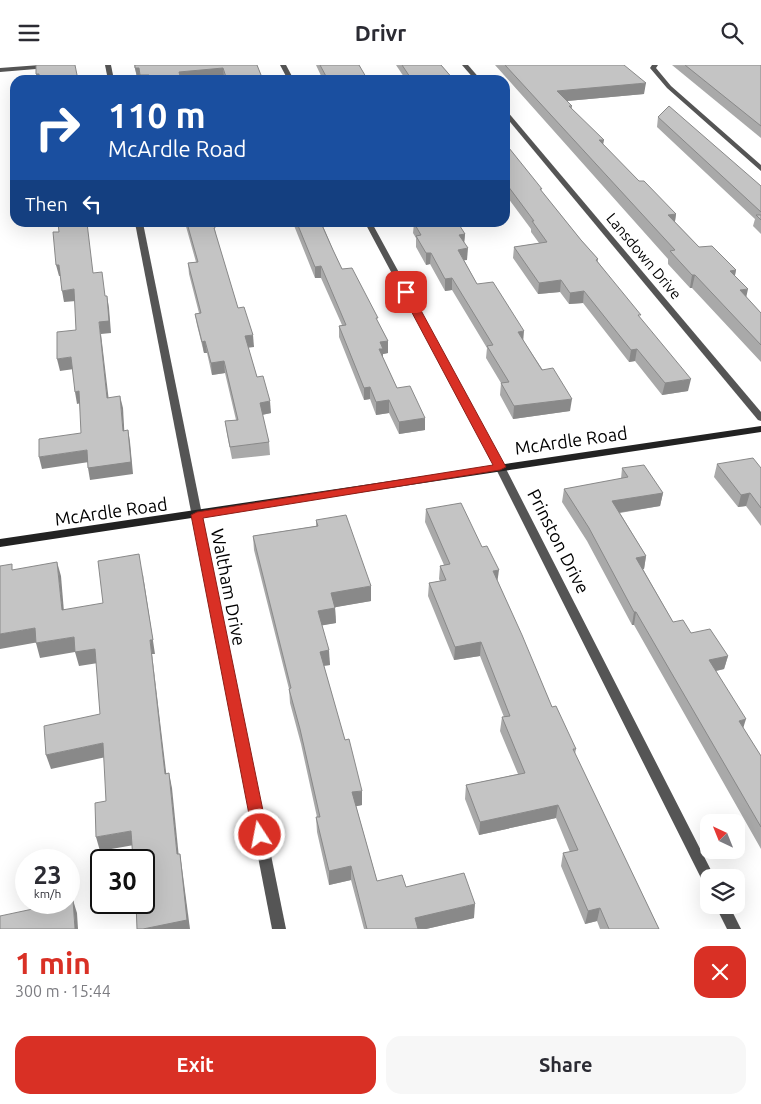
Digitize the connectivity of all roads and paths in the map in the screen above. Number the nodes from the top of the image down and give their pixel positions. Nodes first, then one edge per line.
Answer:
1 (60, 65) edge
2 (465, 65) edge
3 (655, 65) edge
4 (0, 69) edge
5 (474, 75) edge
6 (510, 119) edge
7 (761, 169) edge
8 (140, 227) edge
9 (370, 227) edge
10 (761, 418) edge
11 (761, 429) edge
12 (500, 467) junction
13 (197, 515) junction
14 (0, 543) edge
15 (703, 869) edge
16 (726, 914) edge
17 (279, 929) edge
18 (734, 929) edge

1 - 4 street
2 - 5 street
3 - 7 street
6 - 10 street, Lansdown Drive
8 - 13 street, Waltham Drive
9 - 12 street, Prinston Drive
11 - 12 main road, McArdle Road
12 - 13 main road, McArdle Road
12 - 15 street, Prinston Drive
13 - 14 main road, McArdle Road
13 - 17 street, Waltham Drive
16 - 18 street

